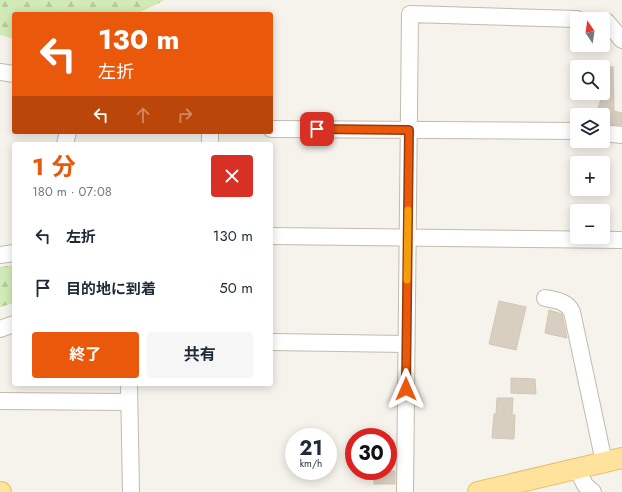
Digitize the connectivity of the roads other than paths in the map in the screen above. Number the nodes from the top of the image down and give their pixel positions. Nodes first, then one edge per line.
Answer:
1 (570, 19) edge
2 (610, 26) edge
3 (622, 40) edge
4 (0, 72) edge
5 (12, 74) edge
6 (273, 129) edge
7 (409, 130) junction
8 (570, 131) edge
9 (610, 134) edge
10 (622, 135) edge
11 (273, 236) edge
12 (408, 236) junction
13 (622, 240) edge
14 (12, 253) edge
15 (0, 255) edge
16 (545, 298) dead end
17 (12, 325) edge
18 (0, 329) edge
19 (273, 342) edge
20 (406, 344) junction
21 (128, 386) edge
22 (0, 401) edge
23 (129, 402) junction
24 (613, 460) edge
25 (577, 469) junction
26 (131, 492) edge
27 (405, 492) edge
28 (478, 492) edge
29 (593, 492) edge

1 - 7 street
2 - 3 street
4 - 5 street
6 - 7 street
7 - 8 street
7 - 12 street
9 - 10 street
11 - 12 street
12 - 13 street
12 - 20 street
14 - 15 street
16 - 24 street
17 - 18 street
19 - 20 street
20 - 27 street
21 - 23 street
22 - 23 street
23 - 26 street
24 - 25 main road
25 - 28 main road
25 - 29 street

